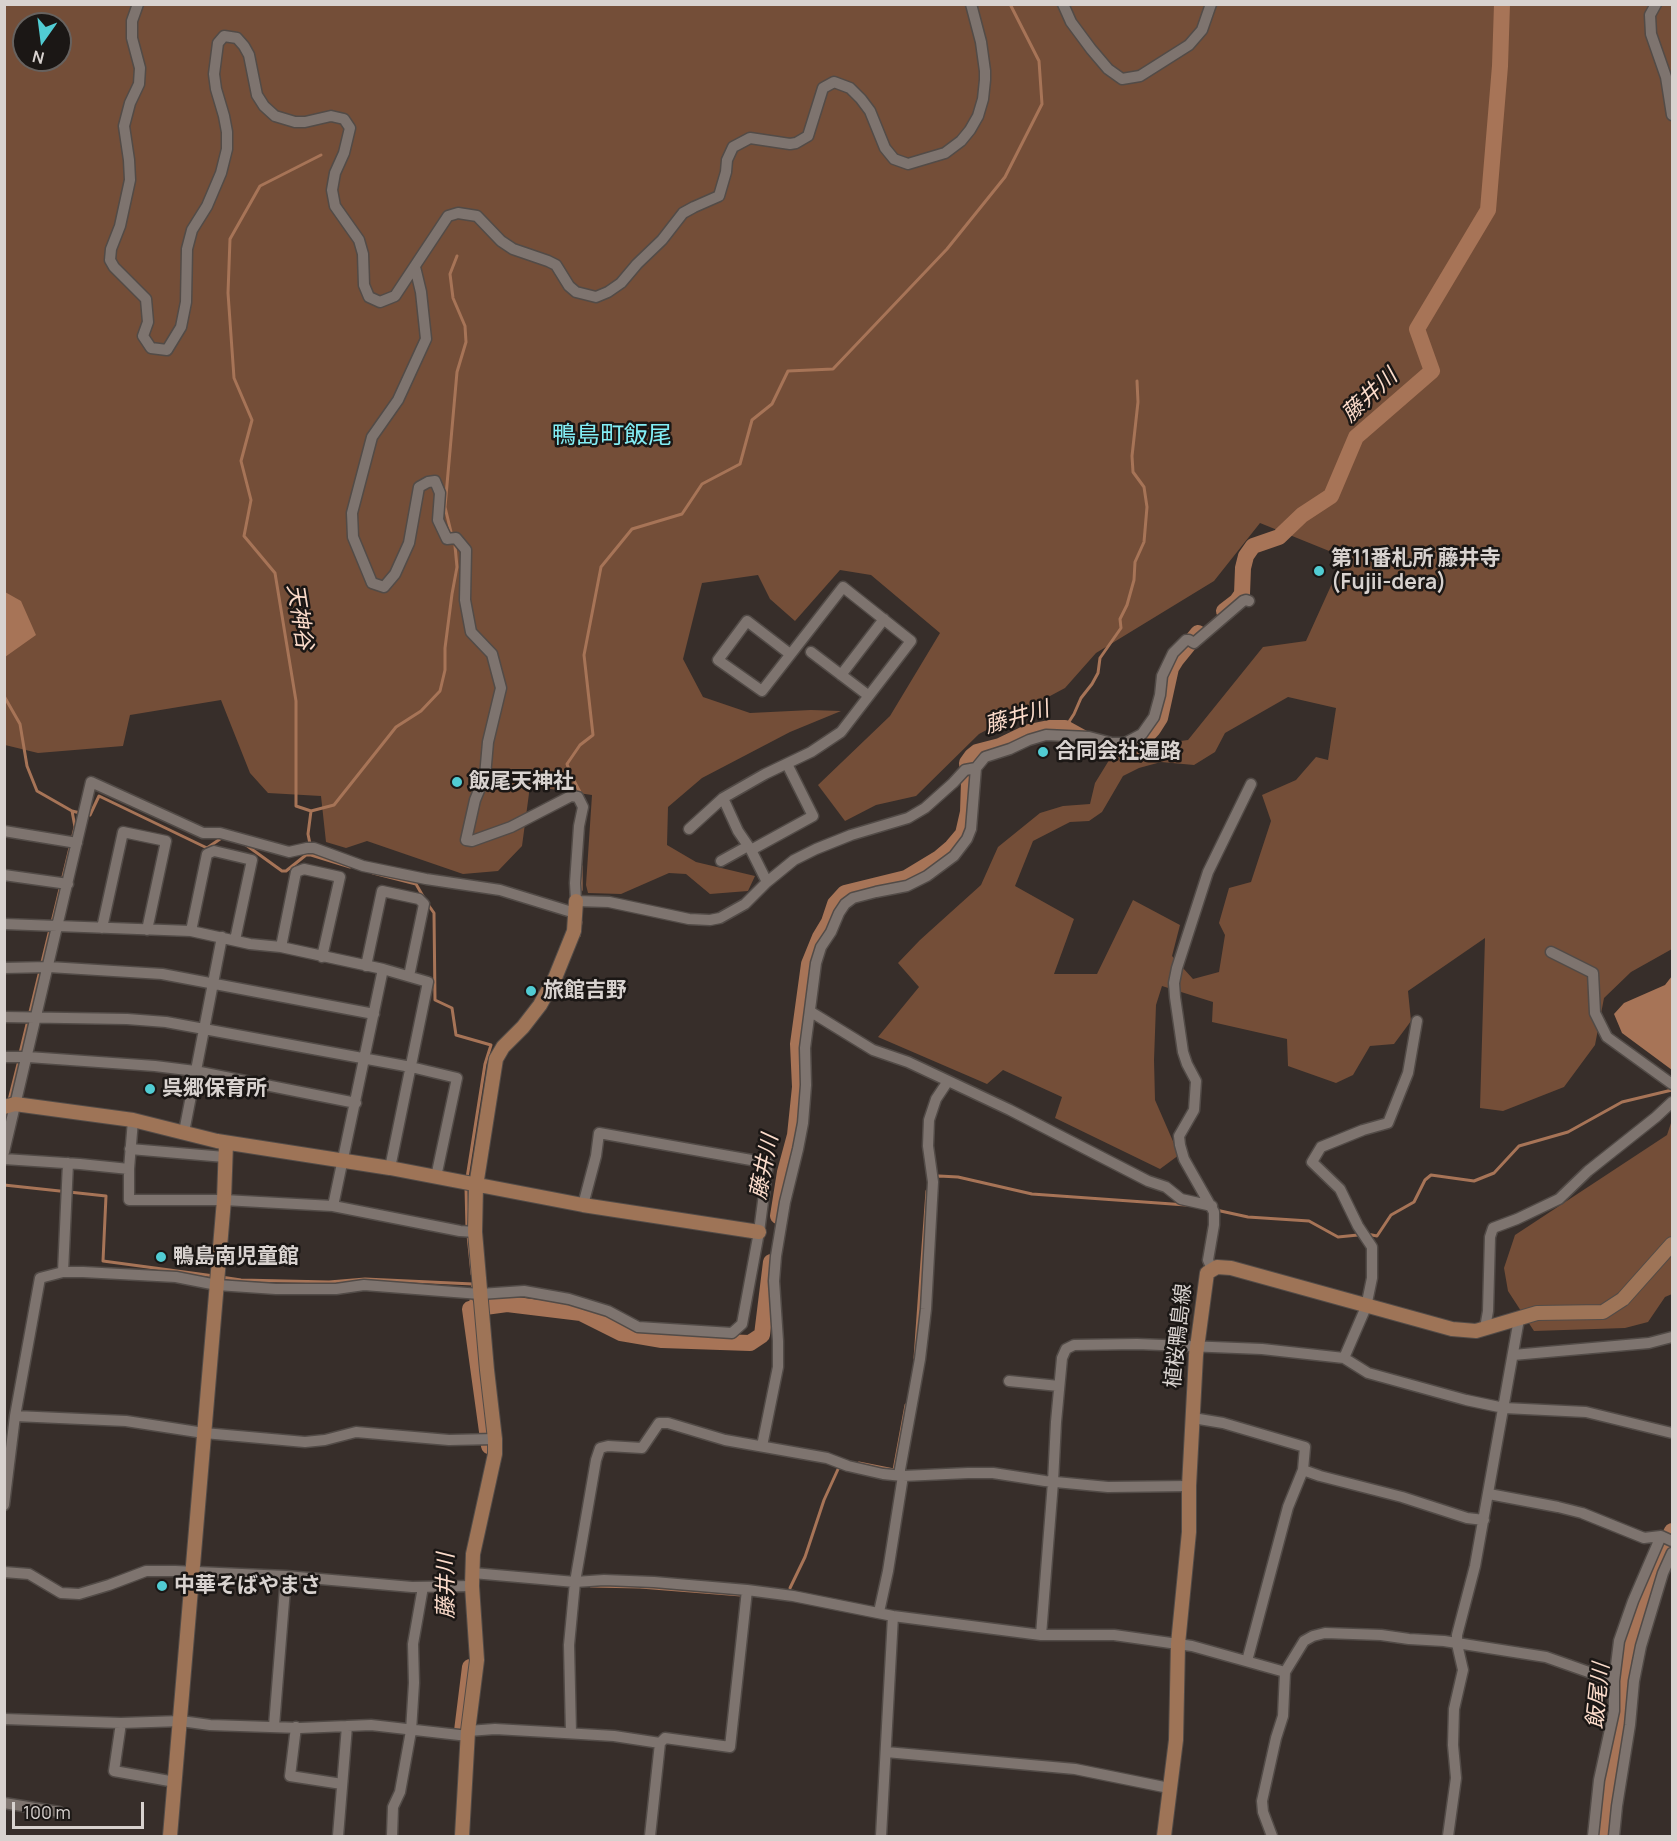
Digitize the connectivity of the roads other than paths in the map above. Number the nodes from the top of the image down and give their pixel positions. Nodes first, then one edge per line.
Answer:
1 (138, 4) edge
2 (971, 4) edge
3 (1063, 4) edge
4 (1211, 4) edge
5 (1656, 4) edge
6 (1672, 115) edge
7 (415, 267) junction
8 (1249, 601) dead end
9 (884, 619) junction
10 (811, 652) dead end
11 (790, 654) junction
12 (841, 675) junction
13 (865, 693) dead end
14 (787, 764) junction
15 (971, 769) junction
16 (1251, 784) dead end
17 (723, 798) junction
18 (689, 829) dead end
19 (4, 831) edge
20 (72, 842) junction
21 (749, 848) junction
22 (721, 861) dead end
23 (4, 875) edge
24 (767, 882) junction
25 (68, 884) junction
26 (576, 907) junction
27 (4, 924) edge
28 (58, 926) junction
29 (102, 928) junction
30 (147, 930) junction
31 (191, 932) junction
32 (222, 937) junction
33 (236, 940) junction
34 (281, 947) junction
35 (1551, 952) dead end
36 (322, 957) junction
37 (366, 966) junction
38 (49, 967) junction
39 (4, 968) edge
40 (383, 969) junction
41 (409, 976) junction
42 (212, 983) junction
43 (811, 1012) junction
44 (374, 1014) junction
45 (4, 1017) edge
46 (36, 1018) junction
47 (1417, 1021) dead end
48 (203, 1029) junction
49 (10, 1057) edge
50 (28, 1057) junction
51 (365, 1058) junction
52 (411, 1067) junction
53 (195, 1071) junction
54 (948, 1081) junction
55 (1672, 1084) edge
56 (1672, 1102) edge
57 (356, 1103) junction
58 (10, 1105) edge
59 (133, 1120) junction
60 (184, 1132) junction
61 (130, 1149) junction
62 (226, 1150) junction
63 (4, 1152) edge
64 (4, 1159) edge
65 (344, 1160) junction
66 (68, 1163) junction
67 (390, 1168) junction
68 (129, 1169) junction
69 (436, 1178) junction
70 (470, 1184) junction
71 (224, 1200) junction
72 (583, 1205) junction
73 (333, 1206) junction
74 (1213, 1208) junction
75 (475, 1232) junction
76 (759, 1232) junction
77 (1672, 1244) edge
78 (1212, 1269) junction
79 (63, 1272) junction
80 (217, 1278) junction
81 (480, 1294) junction
82 (1366, 1306) junction
83 (1519, 1319) junction
84 (1485, 1328) junction
85 (1672, 1337) edge
86 (1197, 1347) junction
87 (1513, 1355) junction
88 (1344, 1358) junction
89 (1009, 1381) dead end
90 (1059, 1386) junction
91 (1504, 1408) junction
92 (15, 1416) junction
93 (1193, 1418) junction
94 (204, 1433) junction
95 (1672, 1433) edge
96 (491, 1439) junction
97 (762, 1446) junction
98 (1303, 1470) junction
99 (901, 1476) junction
100 (1053, 1482) junction
101 (1189, 1486) junction
102 (1489, 1494) junction
103 (4, 1505) edge
104 (1484, 1520) junction
105 (1661, 1536) junction
106 (1672, 1541) edge
107 (1672, 1553) edge
108 (192, 1571) junction
109 (4, 1572) edge
110 (286, 1576) junction
111 (469, 1583) junction
112 (575, 1584) junction
113 (423, 1587) junction
114 (747, 1593) junction
115 (879, 1612) junction
116 (893, 1616) junction
117 (1041, 1635) junction
118 (1179, 1644) junction
119 (1457, 1644) junction
120 (1247, 1661) junction
121 (1285, 1672) junction
122 (1614, 1680) junction
123 (4, 1719) edge
124 (180, 1721) junction
125 (120, 1723) junction
126 (274, 1726) junction
127 (347, 1726) junction
128 (296, 1727) junction
129 (411, 1731) junction
130 (571, 1733) junction
131 (465, 1734) junction
132 (660, 1743) junction
133 (886, 1752) junction
134 (175, 1782) junction
135 (342, 1784) junction
136 (1169, 1788) junction
137 (4, 1803) edge
138 (59, 1812) dead end
139 (170, 1836) edge
140 (338, 1836) edge
141 (392, 1836) edge
142 (462, 1836) edge
143 (650, 1836) edge
144 (881, 1836) edge
145 (1164, 1836) edge
146 (1272, 1836) edge
147 (1448, 1836) edge
148 (1593, 1836) edge
149 (1614, 1836) edge

1 - 7 street
2 - 7 street
3 - 4 street
5 - 6 street
7 - 26 street
8 - 15 street
9 - 11 street
9 - 12 street
9 - 14 street
10 - 12 street
11 - 11 street
12 - 13 street
14 - 17 street
14 - 21 street
15 - 24 street
15 - 43 street
16 - 74 street
17 - 18 street
17 - 21 street
19 - 20 street
20 - 25 street
20 - 26 street
21 - 22 street
21 - 24 street
23 - 25 street
24 - 26 street
25 - 28 street
26 - 70 street
27 - 28 street
28 - 29 street
28 - 38 street
29 - 30 street
29 - 30 street
30 - 31 street
31 - 32 street
31 - 33 street
32 - 33 street
32 - 42 street
33 - 34 street
34 - 36 street
34 - 36 street
35 - 55 street
36 - 37 street
37 - 40 street
37 - 41 street
38 - 39 street
38 - 42 street
38 - 46 street
40 - 41 street
40 - 44 street
41 - 52 street
42 - 44 street
42 - 48 street
43 - 54 street
43 - 97 street
44 - 51 street
45 - 46 street
46 - 48 street
46 - 50 street
47 - 82 street
48 - 51 street
48 - 53 street
49 - 50 street
50 - 53 street
50 - 58 street
51 - 52 street
51 - 57 street
52 - 67 street
52 - 69 street
53 - 57 street
53 - 60 street
54 - 74 street
54 - 99 street
56 - 84 street
57 - 65 street
58 - 59 street
58 - 63 street
59 - 60 street
59 - 61 street
60 - 62 street
61 - 62 street
61 - 68 street
62 - 65 street
62 - 71 street
64 - 66 street
65 - 67 street
65 - 73 street
66 - 68 street
66 - 79 street
67 - 69 street
68 - 71 street
69 - 70 street
70 - 72 street
70 - 75 street
71 - 73 street
71 - 80 street
72 - 76 street
72 - 76 street
73 - 75 street
74 - 78 street
75 - 81 street
76 - 81 street
77 - 83 street, 植桜鴨島線
78 - 82 street, 植桜鴨島線
78 - 86 street, 植桜鴨島線
79 - 80 street
79 - 92 street
80 - 81 street
80 - 94 street
81 - 96 street
82 - 84 street, 植桜鴨島線
82 - 88 street
83 - 84 street, 植桜鴨島線
83 - 87 street
85 - 87 street
86 - 88 street
86 - 90 street
86 - 93 street, 植桜鴨島線
87 - 91 street
88 - 91 street
89 - 90 street
90 - 100 street
91 - 95 street
91 - 102 street
92 - 94 street
92 - 103 street
93 - 98 street
93 - 101 street, 植桜鴨島線
94 - 96 street
94 - 108 street
96 - 111 street
97 - 99 street
97 - 112 street
98 - 104 street
98 - 120 street
99 - 100 street
99 - 115 street
100 - 101 street
100 - 117 street
101 - 118 street, 植桜鴨島線
102 - 104 street
102 - 105 street
104 - 119 street
105 - 106 street
105 - 122 street
107 - 149 street
108 - 109 street
108 - 110 street
108 - 124 street
110 - 113 street
110 - 126 street
111 - 112 street
111 - 113 street
111 - 131 street
112 - 114 street
112 - 130 street
113 - 129 street
114 - 115 street
114 - 132 street
115 - 116 street
116 - 117 street
116 - 133 street
117 - 118 street
118 - 120 street
118 - 136 street, 植桜鴨島線
119 - 121 street
119 - 122 street
119 - 147 street
120 - 121 street
121 - 146 street
122 - 148 street
123 - 125 street
124 - 125 street
124 - 126 street
124 - 134 street
125 - 134 street
126 - 128 street
127 - 128 street
127 - 129 street
127 - 135 street
128 - 135 street
129 - 131 street
129 - 141 street
130 - 131 street
130 - 132 street
131 - 142 street
132 - 143 street
133 - 136 street
133 - 144 street
134 - 139 street
135 - 140 street
136 - 145 street, 植桜鴨島線
137 - 138 street

